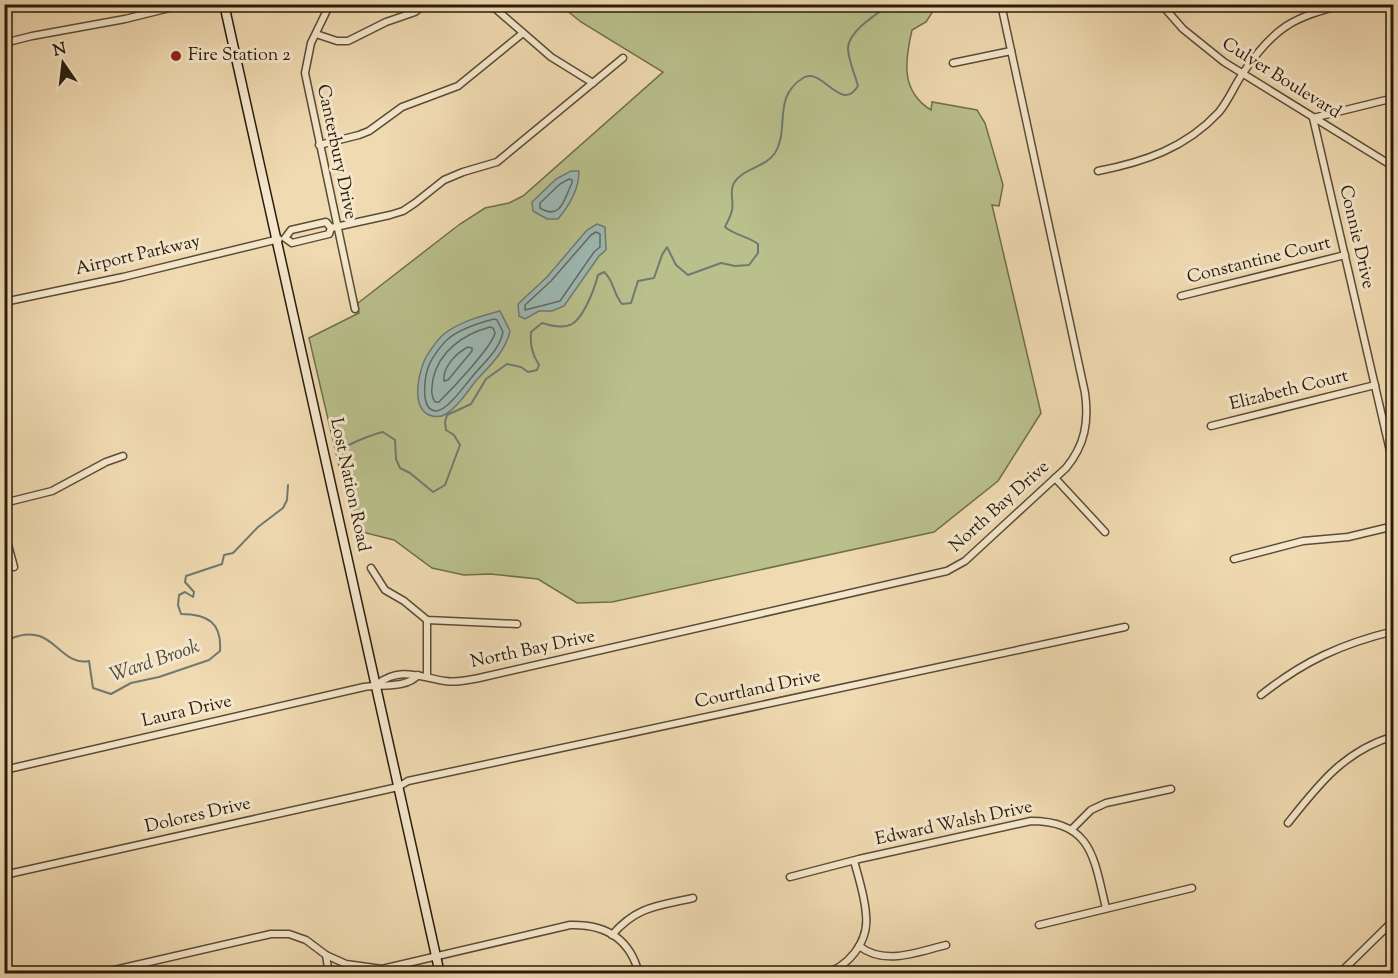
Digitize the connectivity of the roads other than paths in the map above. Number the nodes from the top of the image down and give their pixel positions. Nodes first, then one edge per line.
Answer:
1 (186, 4) edge
2 (224, 4) edge
3 (330, 4) edge
4 (425, 4) edge
5 (490, 4) edge
6 (1001, 4) edge
7 (1161, 4) edge
8 (1346, 4) edge
9 (523, 33) junction
10 (316, 34) junction
11 (4, 43) edge
12 (1011, 51) junction
13 (623, 58) dead end
14 (953, 63) dead end
15 (1241, 74) junction
16 (593, 83) junction
17 (1394, 98) edge
18 (1313, 118) junction
19 (319, 145) junction
20 (1394, 167) edge
21 (1098, 171) dead end
22 (334, 227) junction
23 (281, 239) junction
24 (1345, 255) junction
25 (1181, 296) dead end
26 (4, 302) edge
27 (354, 309) dead end
28 (1375, 385) junction
29 (1211, 426) dead end
30 (123, 456) dead end
31 (1394, 468) edge
32 (1055, 478) junction
33 (4, 503) edge
34 (1394, 526) edge
35 (4, 530) edge
36 (1105, 532) dead end
37 (1234, 559) dead end
38 (14, 567) dead end
39 (371, 568) dead end
40 (427, 620) junction
41 (517, 624) dead end
42 (1125, 627) dead end
43 (1394, 631) edge
44 (427, 676) junction
45 (376, 685) junction
46 (1261, 695) dead end
47 (1394, 736) edge
48 (4, 770) edge
49 (399, 786) junction
50 (1171, 789) dead end
51 (1288, 823) dead end
52 (1071, 830) junction
53 (854, 861) junction
54 (4, 875) edge
55 (790, 877) dead end
56 (1192, 888) dead end
57 (693, 898) dead end
58 (1106, 908) junction
59 (1394, 920) edge
60 (1039, 925) dead end
61 (612, 935) junction
62 (946, 945) dead end
63 (859, 946) junction
64 (326, 955) junction
65 (436, 957) junction
66 (382, 969) junction
67 (97, 974) edge
68 (328, 974) edge
69 (372, 974) edge
70 (440, 974) edge
71 (639, 974) edge
72 (822, 974) edge
73 (1339, 974) edge

1 - 11 street
2 - 23 street, Lost Nation Road
3 - 10 street, Canterbury Drive
4 - 10 street
5 - 9 street
6 - 12 street, North Bay Drive
7 - 15 street, Culver Boulevard
8 - 15 street
9 - 16 street
9 - 19 street
10 - 19 street, Canterbury Drive
12 - 14 street
12 - 32 street, North Bay Drive
13 - 16 street
15 - 18 street, Culver Boulevard
15 - 21 street
16 - 22 street
17 - 18 street
18 - 20 street, Culver Boulevard
18 - 24 street, Connie Drive
19 - 22 street, Canterbury Drive
22 - 23 street
22 - 23 street
22 - 27 street, Canterbury Drive
23 - 26 street, Airport Parkway
23 - 45 street, Lost Nation Road
24 - 25 street, Constantine Court
24 - 28 street, Connie Drive
28 - 29 street, Elizabeth Court
28 - 31 street, Connie Drive
30 - 33 street
32 - 36 street
32 - 44 street, North Bay Drive
34 - 37 street
35 - 38 street
39 - 40 street
40 - 41 street
40 - 44 street
42 - 49 street, Courtland Drive
43 - 46 street
44 - 45 street, North Bay Drive
45 - 48 street, Laura Drive
45 - 49 street, Lost Nation Road
47 - 51 street
49 - 54 street, Dolores Drive
49 - 65 street, Lost Nation Road
50 - 52 street
52 - 53 street, Edward Walsh Drive
52 - 58 street, Edward Walsh Drive
53 - 55 street, Edward Walsh Drive
53 - 63 street
56 - 58 street
57 - 61 street
58 - 60 street
59 - 73 street
61 - 65 street
61 - 71 street
62 - 63 street
63 - 72 street
64 - 66 street
64 - 67 street
64 - 68 street
65 - 66 street
65 - 70 street, Lost Nation Road
66 - 69 street

